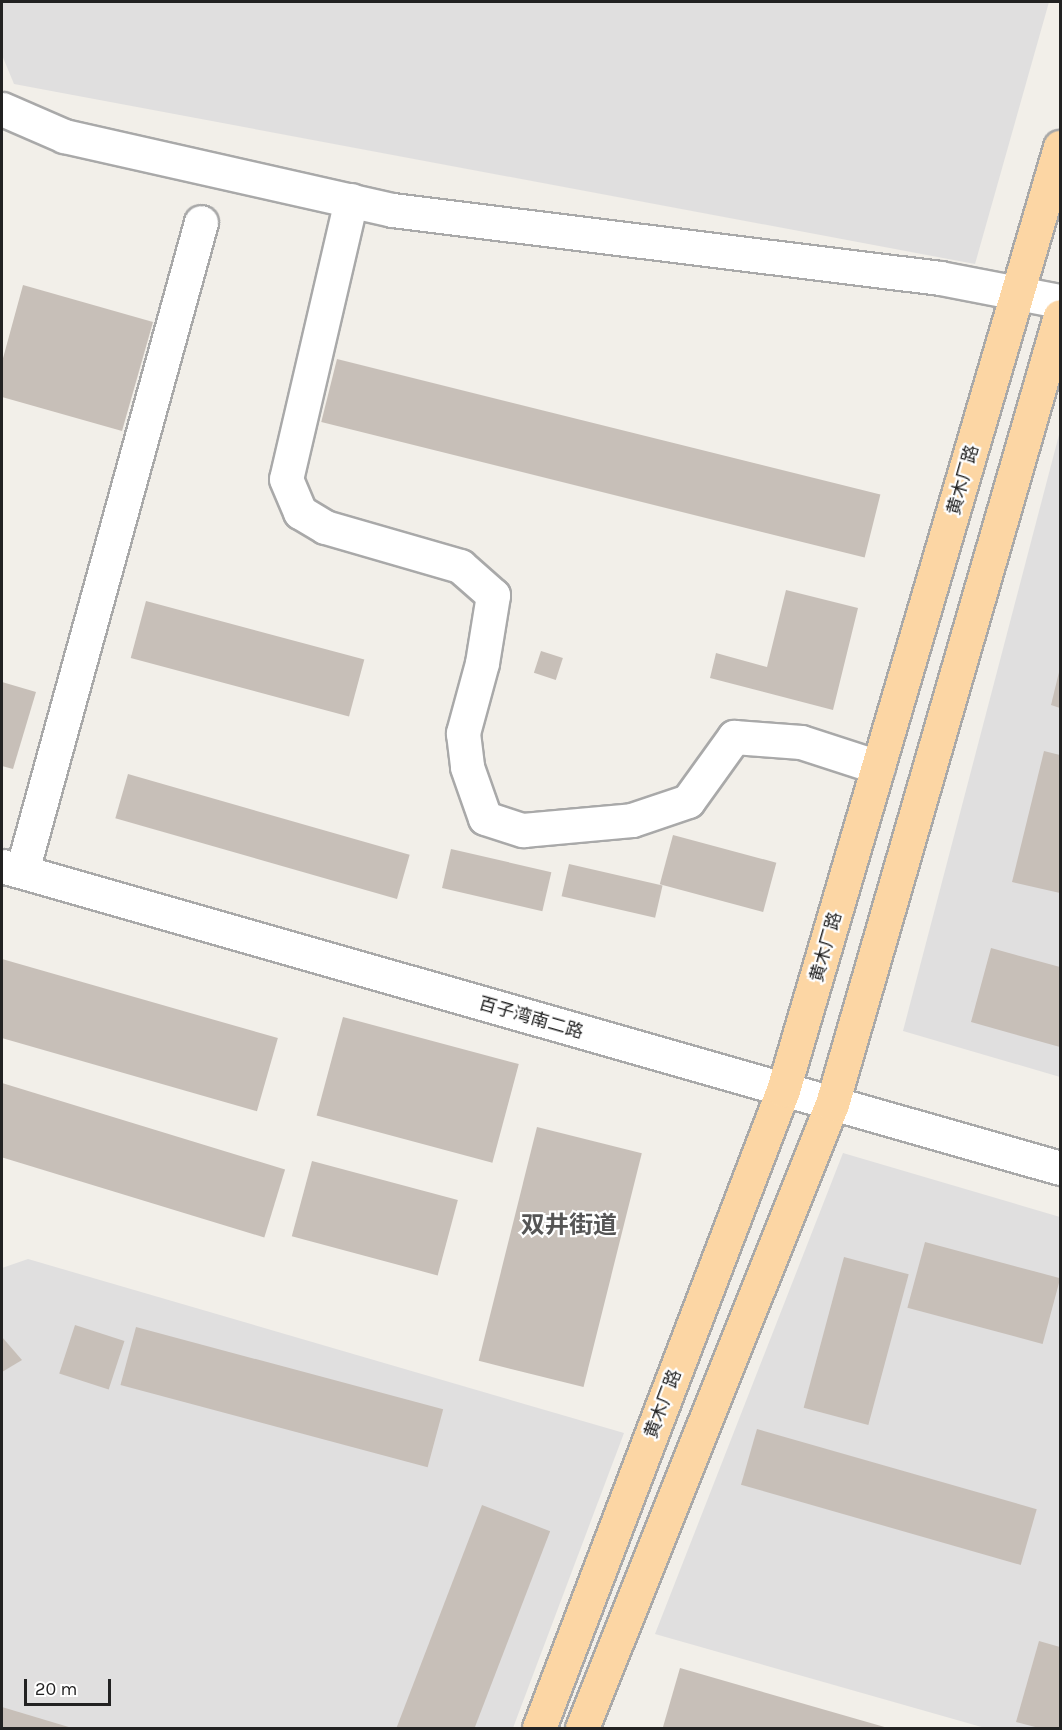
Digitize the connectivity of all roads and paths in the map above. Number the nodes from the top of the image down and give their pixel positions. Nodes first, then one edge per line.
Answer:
1 (2, 109) edge
2 (1060, 147) edge
3 (351, 200) junction
4 (201, 222) dead end
5 (1018, 291) junction
6 (1060, 301) edge
7 (1060, 316) edge
8 (878, 767) junction
9 (12, 869) edge
10 (783, 1090) junction
11 (832, 1104) junction
12 (1060, 1168) edge
13 (539, 1728) edge
14 (582, 1728) edge

1 - 3 street
2 - 5 main road, 黄木厂路
3 - 5 street
3 - 8 street
4 - 9 street
5 - 6 street
5 - 8 main road, 黄木厂路
7 - 11 main road
8 - 10 main road, 黄木厂路
9 - 10 street, 百子湾南二路
10 - 11 street, 百子湾南二路
10 - 13 main road, 黄木厂路
11 - 12 street, 百子湾南二路
11 - 14 main road

